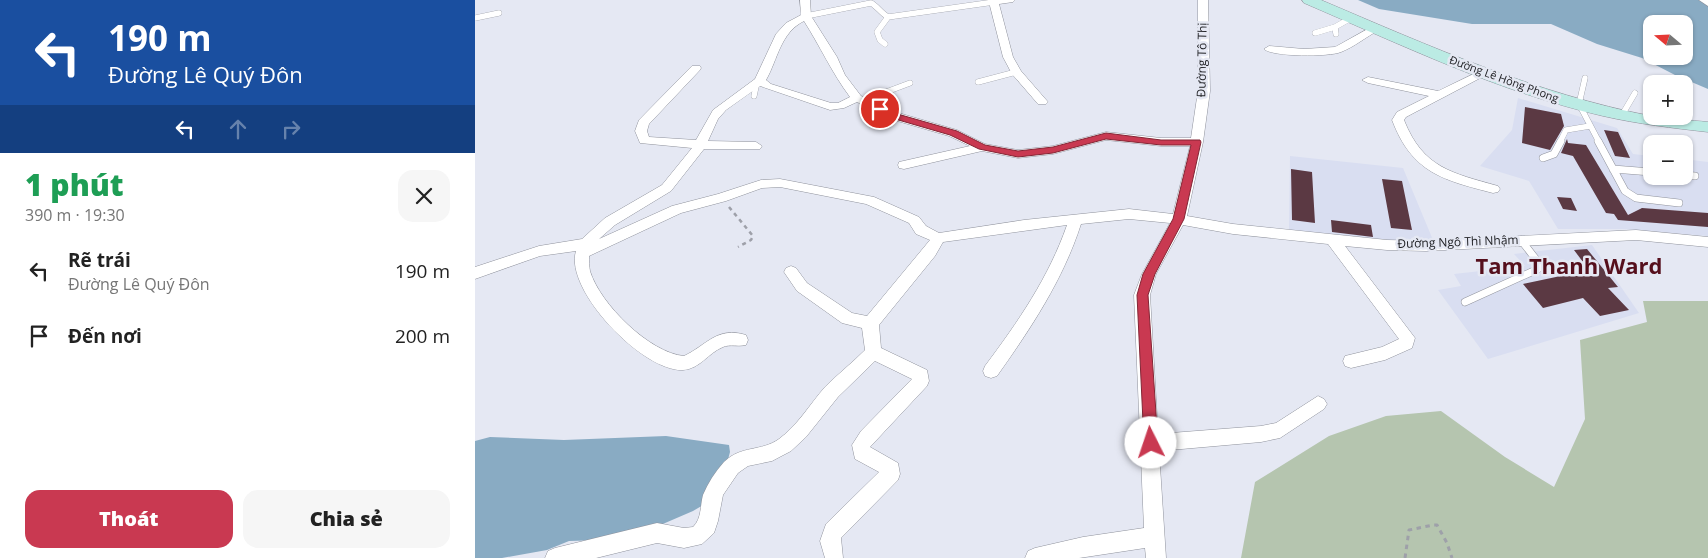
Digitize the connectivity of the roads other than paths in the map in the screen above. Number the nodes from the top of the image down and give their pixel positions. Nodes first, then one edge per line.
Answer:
1 (805, 0) edge
2 (1010, 0) edge
3 (1203, 0) edge
4 (1309, 0) edge
5 (1704, 0) edge
6 (973, 2) edge
7 (994, 2) junction
8 (1708, 3) edge
9 (499, 13) dead end
10 (806, 16) junction
11 (888, 17) junction
12 (475, 18) edge
13 (1351, 18) junction
14 (1335, 27) junction
15 (1375, 28) junction
16 (1315, 33) dead end
17 (1336, 34) dead end
18 (885, 44) dead end
19 (1269, 49) dead end
20 (696, 68) dead end
21 (1016, 72) junction
22 (1482, 74) junction
23 (1585, 78) dead end
24 (1368, 80) dead end
25 (759, 82) junction
26 (978, 82) dead end
27 (910, 83) dead end
28 (1635, 93) dead end
29 (1440, 95) junction
30 (754, 96) dead end
31 (860, 99) junction
32 (1042, 102) dead end
33 (1579, 104) junction
34 (1622, 115) junction
35 (1590, 126) junction
36 (1708, 127) edge
37 (627, 139) dead end
38 (643, 140) junction
39 (1197, 142) junction
40 (700, 144) junction
41 (756, 146) dead end
42 (982, 147) junction
43 (1543, 158) dead end
44 (904, 166) dead end
45 (1613, 169) junction
46 (1643, 171) edge
47 (1493, 189) dead end
48 (1679, 203) dead end
49 (1076, 219) junction
50 (1179, 219) junction
51 (938, 238) junction
52 (1521, 240) junction
53 (1333, 241) junction
54 (1708, 242) edge
55 (584, 248) junction
56 (791, 272) dead end
57 (475, 273) edge
58 (1465, 302) dead end
59 (871, 323) junction
60 (740, 340) dead end
61 (873, 352) junction
62 (1351, 361) dead end
63 (991, 372) dead end
64 (1318, 404) dead end
65 (1151, 443) junction
66 (1155, 537) junction
67 (1080, 552) edge
68 (834, 556) dead end
69 (555, 558) edge
70 (1035, 558) edge
71 (1156, 558) edge

1 - 10 street
2 - 7 street
3 - 39 street, Đường Tô Thị
4 - 13 street, Đường Lê Hồng Phong
5 - 8 street
6 - 7 lane
6 - 11 lane
7 - 21 street
9 - 12 lane
10 - 11 lane
10 - 25 street
10 - 31 street
11 - 18 lane
13 - 14 lane
13 - 15 street, Đường Lê Hồng Phong
14 - 16 lane
14 - 17 lane
15 - 19 street
15 - 22 street, Đường Lê Hồng Phong
20 - 38 street
21 - 26 lane
21 - 32 street
22 - 29 street
22 - 33 street, Đường Lê Hồng Phong
23 - 33 lane
24 - 29 street
25 - 30 lane
25 - 31 street
25 - 40 street
27 - 31 lane
28 - 34 lane
29 - 47 street
31 - 42 street
33 - 34 street, Đường Lê Hồng Phong
33 - 35 lane
34 - 36 street, Đường Lê Hồng Phong
35 - 43 lane
35 - 45 lane
37 - 38 street
38 - 40 street
39 - 42 street
39 - 50 street, Đường Tô Thị
40 - 41 street
40 - 55 street
42 - 44 street
45 - 46 lane
45 - 48 lane
49 - 50 street, Đường Ngô Thì Nhậm
49 - 51 street, Đường Ngô Thì Nhậm
49 - 63 street
50 - 53 street, Đường Ngô Thì Nhậm
50 - 65 street, Đường Tô Thị
51 - 55 street
51 - 59 street
52 - 53 street, Đường Ngô Thì Nhậm
52 - 54 street, Đường Ngô Thì Nhậm
52 - 58 lane
53 - 62 street
55 - 57 street
55 - 60 street
56 - 59 street
59 - 61 street
61 - 68 street
61 - 69 street
64 - 65 street
65 - 66 street, Đường Tô Thị
66 - 67 street
66 - 71 street, Đường Tô Thị
67 - 70 street

